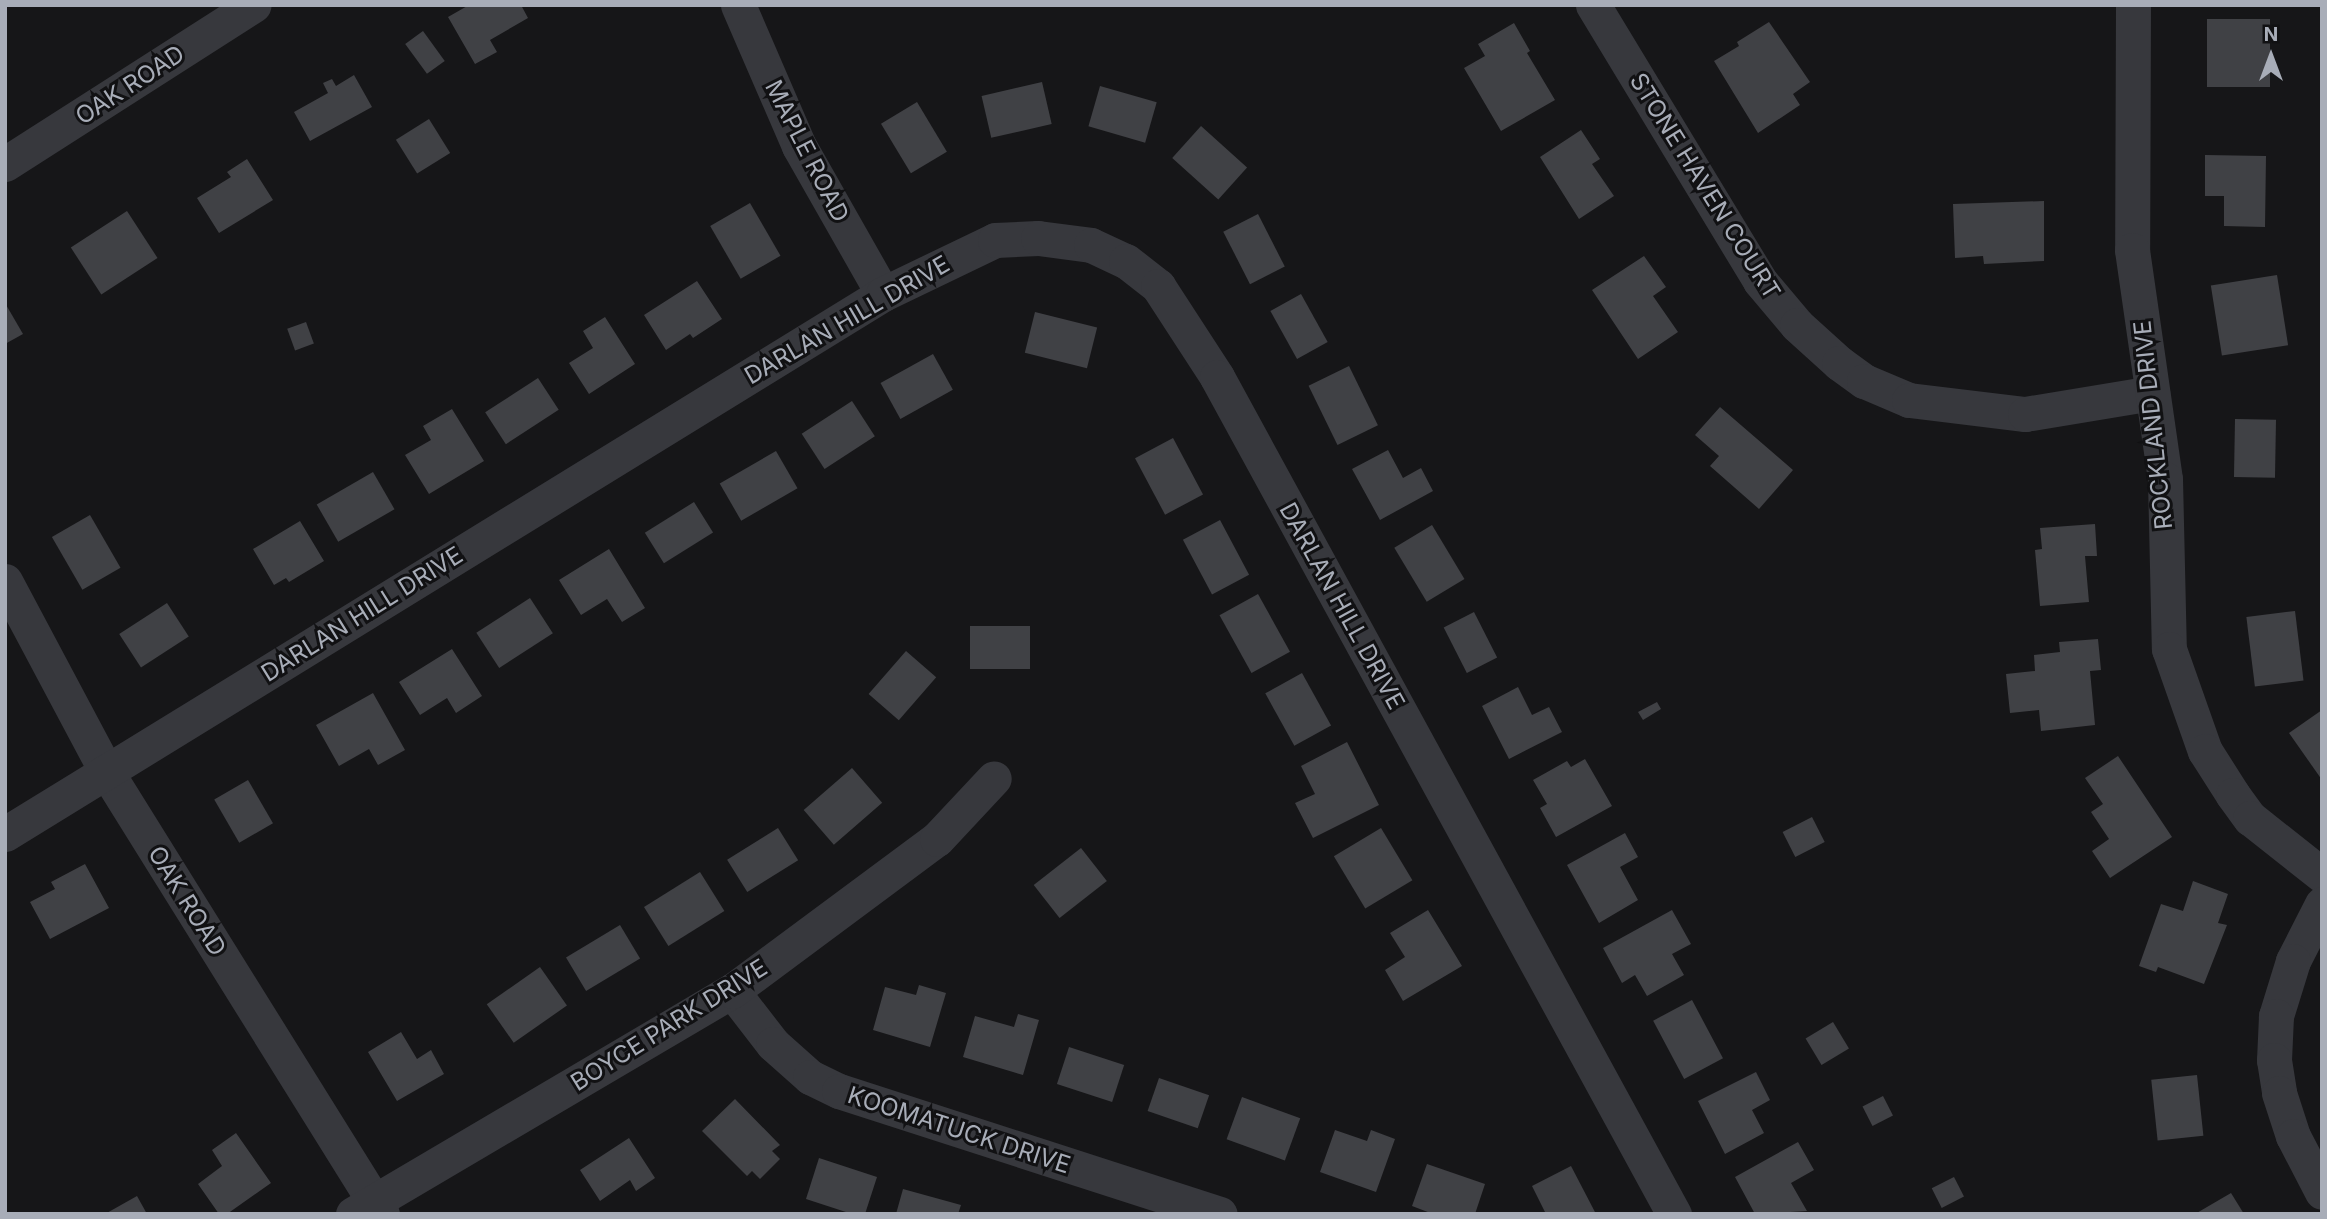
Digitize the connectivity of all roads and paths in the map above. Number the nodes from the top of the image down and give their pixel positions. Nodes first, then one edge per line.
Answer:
1 (254, 5) edge
2 (738, 5) edge
3 (1593, 5) edge
4 (2133, 5) edge
5 (5, 164) edge
6 (883, 294) junction
7 (2152, 393) junction
8 (5, 581) edge
9 (106, 771) junction
10 (994, 778) dead end
11 (5, 834) edge
12 (2322, 875) edge
13 (2322, 904) edge
14 (732, 991) junction
15 (2322, 1192) edge
16 (370, 1209) edge
17 (1220, 1214) edge
18 (1674, 1214) edge

1 - 5 street, OAK ROAD
2 - 6 street, MAPLE ROAD
3 - 7 street, STONE HAVEN COURT
4 - 7 street, ROCKLAND DRIVE
6 - 9 street, DARLAN HILL DRIVE
6 - 18 street, DARLAN HILL DRIVE
7 - 12 street, ROCKLAND DRIVE
8 - 9 street, OAK ROAD
9 - 11 street, DARLAN HILL DRIVE
9 - 16 street, OAK ROAD
10 - 14 street, BOYCE PARK DRIVE
13 - 15 street
14 - 16 street, BOYCE PARK DRIVE
14 - 17 street, KOOMATUCK DRIVE

